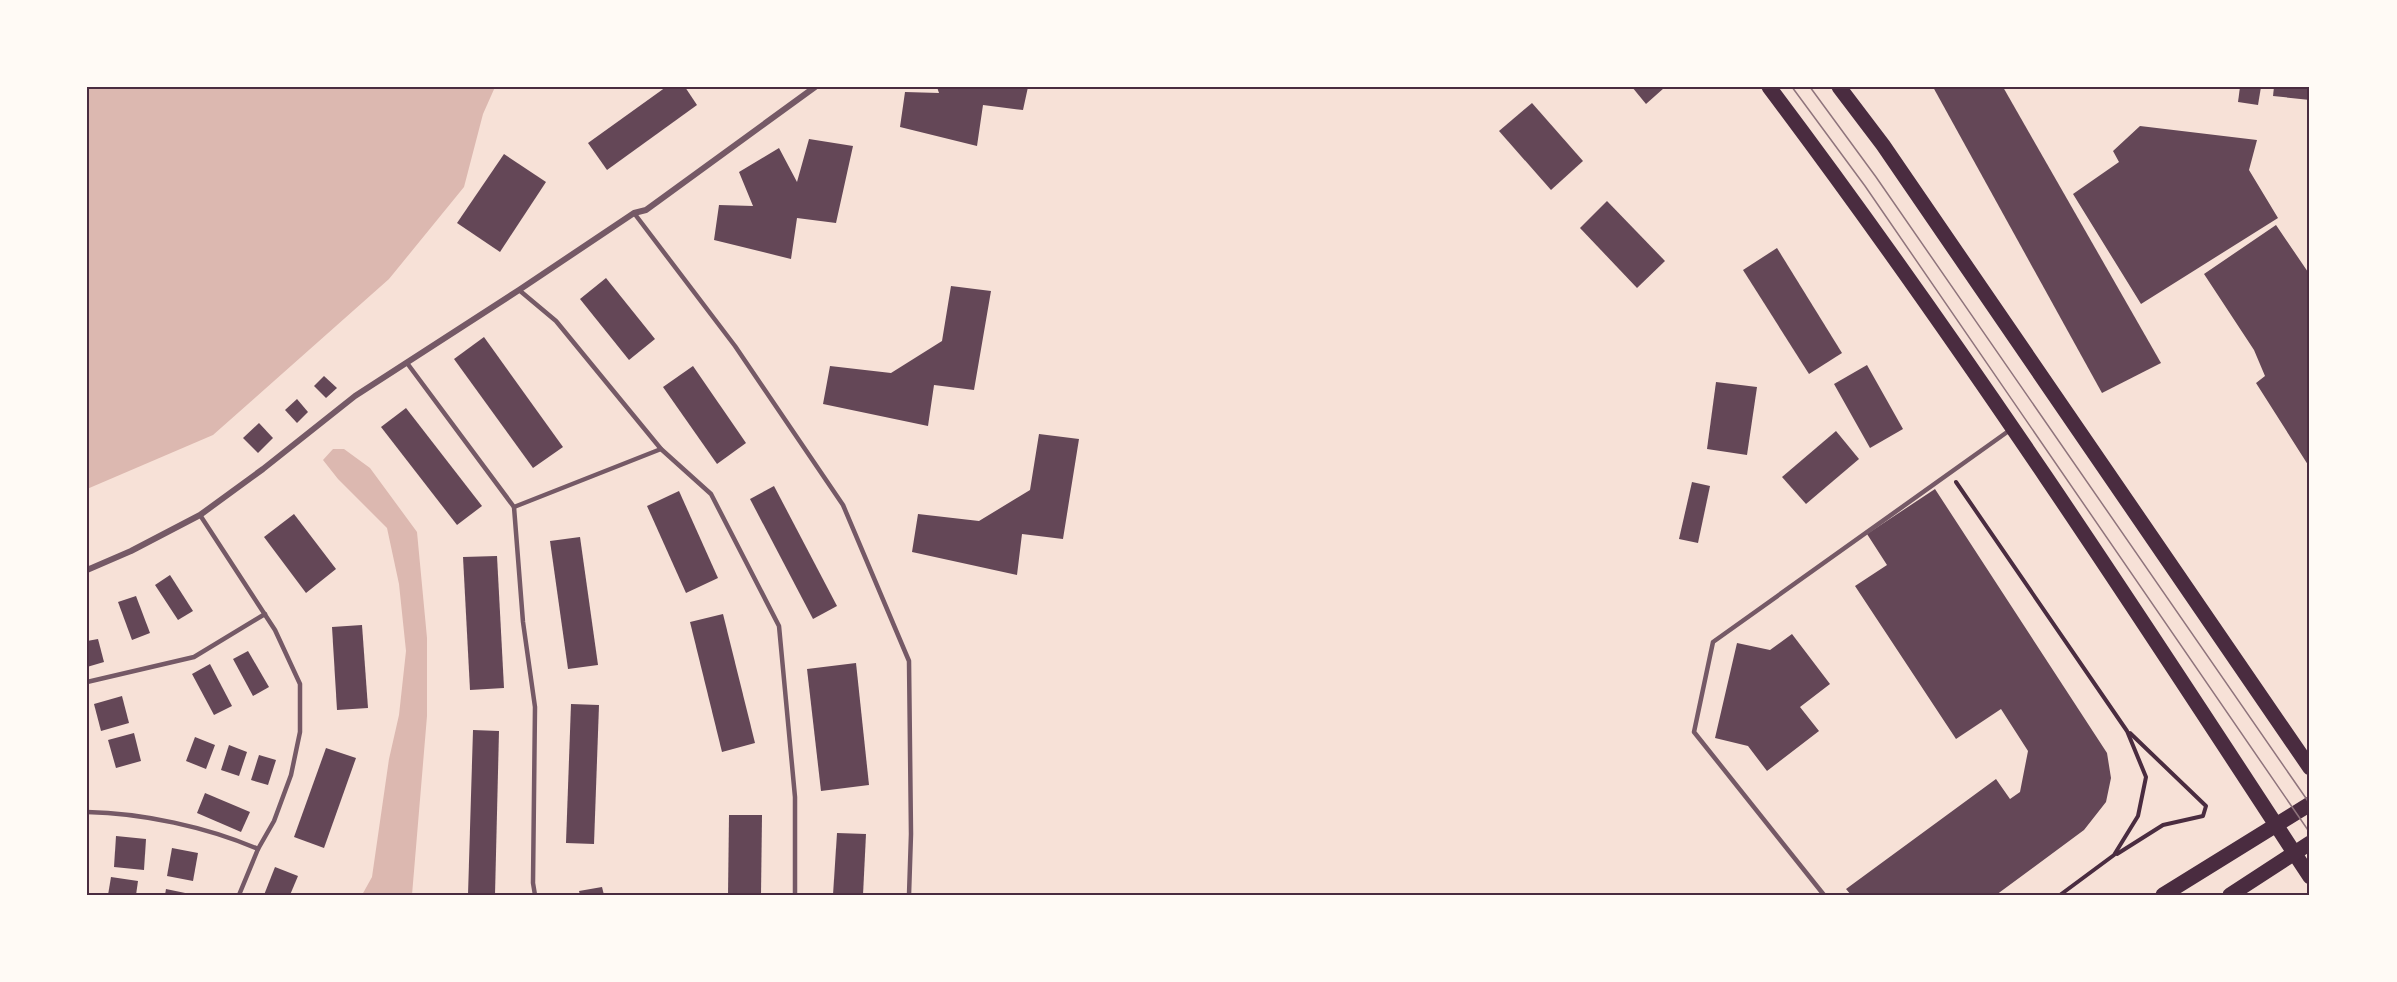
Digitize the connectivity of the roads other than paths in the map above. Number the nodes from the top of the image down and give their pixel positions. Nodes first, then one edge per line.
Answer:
1 (814, 87) edge
2 (1769, 87) edge
3 (1839, 87) edge
4 (634, 213) junction
5 (519, 290) junction
6 (407, 363) junction
7 (2012, 428) junction
8 (661, 449) junction
9 (514, 507) junction
10 (200, 515) junction
11 (87, 570) edge
12 (265, 614) junction
13 (87, 682) edge
14 (2310, 768) edge
15 (2310, 804) edge
16 (87, 812) edge
17 (2275, 824) junction
18 (2310, 843) edge
19 (258, 849) junction
20 (2294, 852) junction
21 (2310, 877) edge
22 (239, 895) edge
23 (536, 895) edge
24 (795, 895) edge
25 (909, 895) edge
26 (1824, 895) edge
27 (2163, 895) edge
28 (2230, 895) edge

1 - 4 street
2 - 7 main road
3 - 14 main road
4 - 5 street
4 - 25 lane
5 - 6 street
5 - 8 lane
6 - 9 lane
6 - 10 street
7 - 17 main road
7 - 26 lane
8 - 9 lane
8 - 24 lane
9 - 23 lane
10 - 11 street
10 - 12 lane
12 - 13 lane
12 - 19 lane
15 - 17 main road
16 - 19 lane
17 - 20 main road
17 - 27 main road
18 - 20 main road
19 - 22 lane
20 - 21 main road
20 - 28 main road

